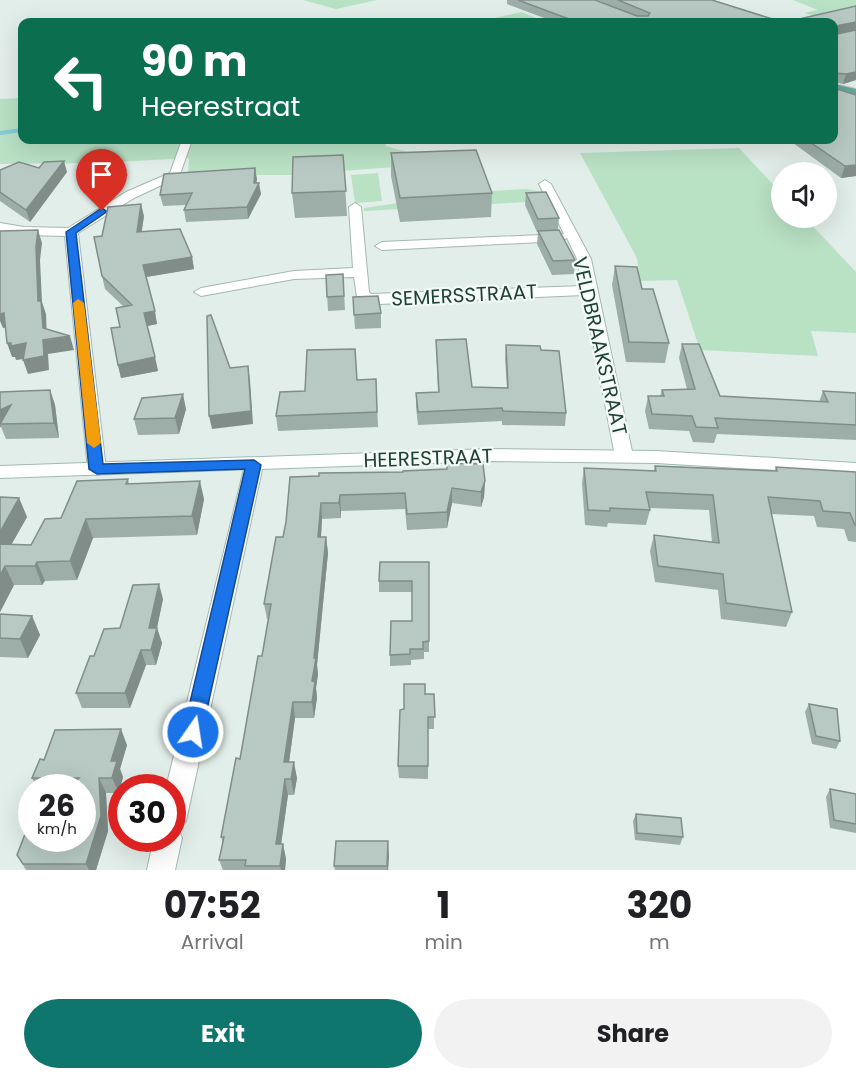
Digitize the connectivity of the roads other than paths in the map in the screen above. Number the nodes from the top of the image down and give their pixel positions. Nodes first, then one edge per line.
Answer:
1 (838, 88) edge
2 (856, 92) edge
3 (186, 144) edge
4 (545, 184) dead end
5 (355, 207) dead end
6 (0, 227) edge
7 (71, 232) junction
8 (572, 236) junction
9 (382, 246) dead end
10 (361, 272) junction
11 (590, 290) junction
12 (201, 292) dead end
13 (624, 456) junction
14 (254, 465) junction
15 (97, 469) junction
16 (856, 469) edge
17 (0, 472) edge
18 (183, 774) edge
19 (165, 852) edge
20 (161, 870) edge

1 - 2 main road
3 - 7 street
4 - 8 street, VELDBRAAKSTRAAT
5 - 10 street, SEMERSSTRAAT
6 - 7 street
7 - 15 street
8 - 9 street, VELDBRAAKSTRAAT
8 - 11 street, VELDBRAAKSTRAAT
10 - 11 street, SEMERSSTRAAT
10 - 12 street
11 - 13 street, VELDBRAAKSTRAAT
13 - 14 street, HEERESTRAAT
13 - 16 street, HEERESTRAAT
14 - 15 street, HEERESTRAAT
14 - 18 street
15 - 17 street, HEERESTRAAT
19 - 20 street

